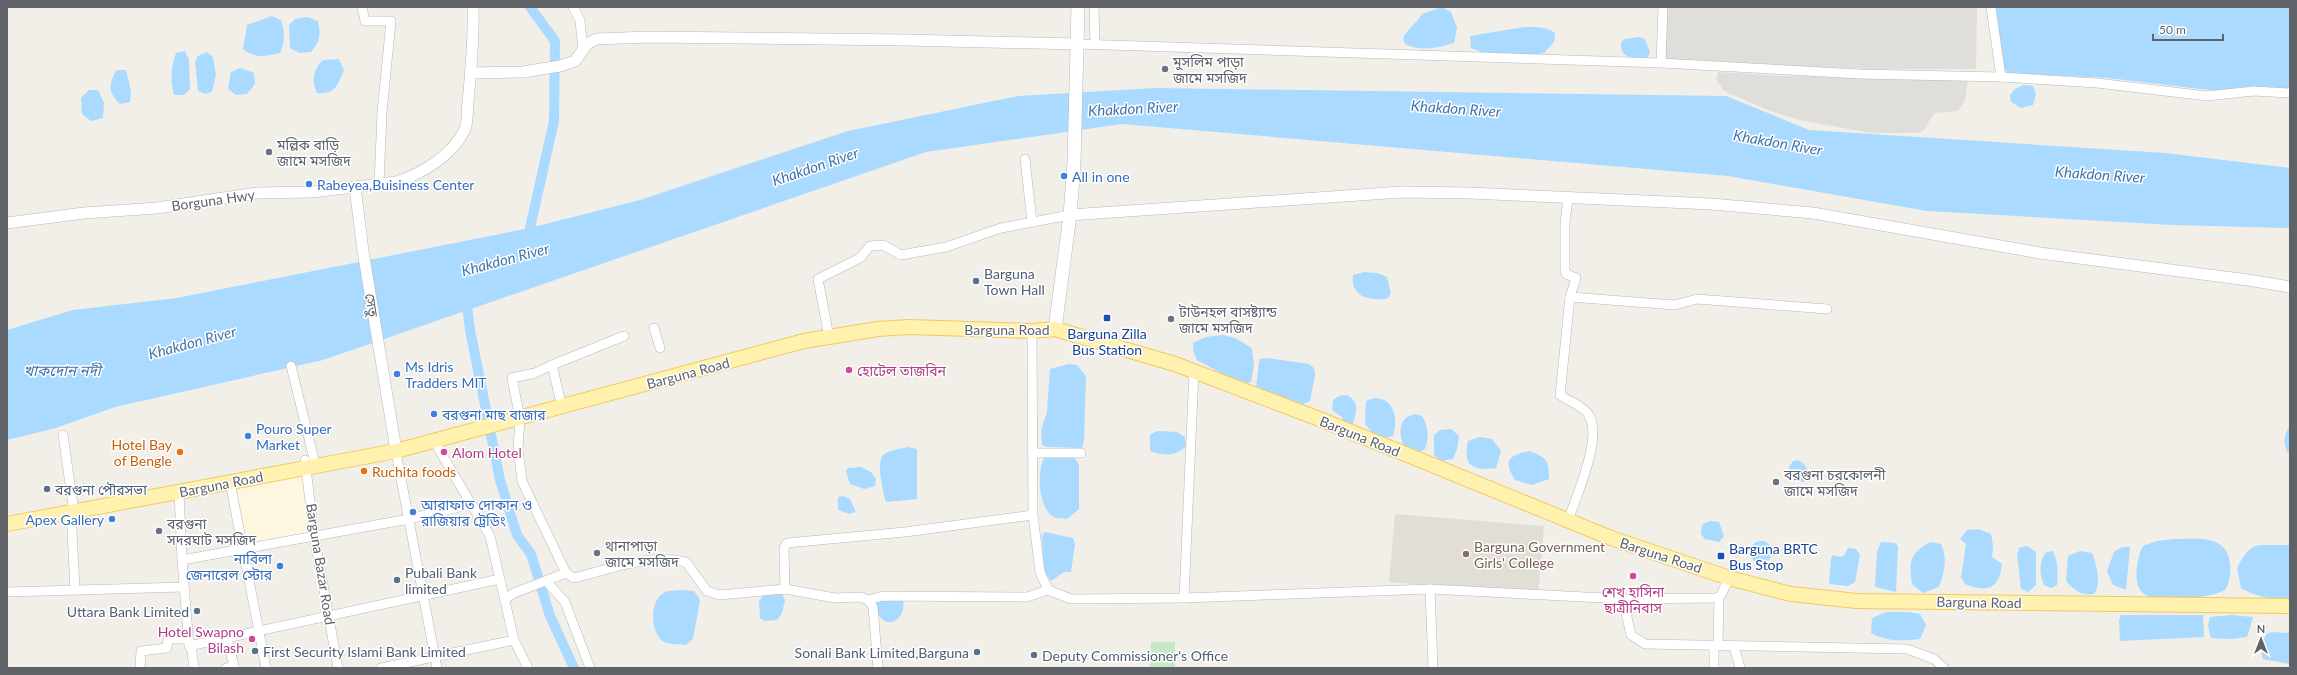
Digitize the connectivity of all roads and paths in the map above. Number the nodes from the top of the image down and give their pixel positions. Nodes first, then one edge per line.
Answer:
1 (362, 7) edge
2 (473, 7) edge
3 (573, 7) edge
4 (1078, 7) edge
5 (1094, 7) edge
6 (1663, 7) edge
7 (1991, 7) edge
8 (1077, 44) junction
9 (1095, 45) junction
10 (583, 51) junction
11 (1661, 63) junction
12 (471, 73) junction
13 (2001, 77) junction
14 (2290, 92) edge
15 (1025, 159) dead end
16 (379, 184) junction
17 (355, 187) junction
18 (1568, 198) junction
19 (1070, 214) junction
20 (1032, 222) junction
21 (7, 223) edge
22 (2290, 287) edge
23 (1570, 297) junction
24 (1827, 310) dead end
25 (654, 328) dead end
26 (1055, 329) junction
27 (1032, 331) junction
28 (624, 336) dead end
29 (829, 336) junction
30 (660, 348) dead end
31 (552, 365) junction
32 (291, 366) dead end
33 (1194, 371) junction
34 (562, 407) junction
35 (520, 418) junction
36 (63, 435) dead end
37 (434, 441) junction
38 (395, 447) junction
39 (1033, 453) junction
40 (1081, 453) dead end
41 (308, 462) junction
42 (230, 482) junction
43 (180, 492) junction
44 (472, 504) junction
45 (72, 508) junction
46 (1033, 515) junction
47 (7, 517) edge
48 (409, 518) junction
49 (1568, 521) junction
50 (7, 524) edge
51 (314, 535) junction
52 (244, 549) junction
53 (182, 560) junction
54 (566, 573) junction
55 (1729, 578) junction
56 (500, 579) junction
57 (547, 582) junction
58 (184, 587) junction
59 (785, 589) junction
60 (1430, 589) junction
61 (75, 590) junction
62 (1048, 590) junction
63 (7, 592) edge
64 (424, 595) junction
65 (1719, 597) junction
66 (1184, 598) junction
67 (505, 599) junction
68 (1623, 599) junction
69 (868, 600) junction
70 (2290, 606) edge
71 (329, 616) junction
72 (258, 631) junction
73 (227, 638) junction
74 (514, 640) junction
75 (190, 642) junction
76 (1716, 645) junction
77 (1734, 646) junction
78 (435, 657) junction
79 (140, 668) edge
80 (194, 668) edge
81 (226, 668) edge
82 (266, 668) edge
83 (338, 668) edge
84 (381, 668) edge
85 (437, 668) edge
86 (528, 668) edge
87 (590, 668) edge
88 (878, 668) edge
89 (1433, 668) edge
90 (1714, 668) edge
91 (1740, 668) edge
92 (1944, 668) edge

1 - 16 street
2 - 12 street, Borguna Hwy
3 - 10 street
4 - 8 main road
5 - 9 street
6 - 11 street
7 - 13 street
8 - 9 street
8 - 10 street
8 - 19 main road
9 - 11 street
10 - 12 street
11 - 13 street
12 - 16 street, Borguna Hwy
13 - 14 street
15 - 20 street
16 - 17 street, Borguna Hwy
17 - 21 street, Borguna Hwy
17 - 38 street, সেতু
18 - 19 street
18 - 22 street
18 - 23 street
19 - 20 street
19 - 26 main road
20 - 29 street
23 - 24 street
23 - 49 street
25 - 30 street
26 - 27 main road, Barguna Road
26 - 33 main road, Barguna Road
27 - 29 main road, Barguna Road
27 - 39 street
28 - 31 street
29 - 34 main road, Barguna Road
31 - 34 street
31 - 35 street
32 - 41 street, Barguna Bazar Road
33 - 49 main road, Barguna Road
33 - 66 street
34 - 35 main road, Barguna Road
35 - 37 main road, Barguna Road
35 - 54 street
36 - 45 street
37 - 38 main road, Barguna Road
37 - 44 street
38 - 41 main road, Barguna Road
38 - 48 street
39 - 40 street
39 - 46 street
41 - 42 main road, Barguna Road
41 - 45 main road, Barguna Road
41 - 51 street, Barguna Bazar Road
42 - 43 main road, Barguna Road
42 - 52 street
43 - 45 main road, Barguna Road
43 - 53 street
44 - 48 street
44 - 56 street
45 - 47 main road, Barguna Road
45 - 50 main road, Barguna Road
45 - 61 street
46 - 59 street
46 - 62 street
48 - 51 street
48 - 64 street
49 - 55 main road, Barguna Road
51 - 52 street
51 - 71 street, Barguna Bazar Road
52 - 53 street
52 - 72 street
53 - 58 street
54 - 57 street
54 - 59 street
55 - 65 street
55 - 70 main road, Barguna Road
56 - 64 street
56 - 67 street
57 - 67 street
57 - 87 street
58 - 61 street
58 - 75 street
59 - 69 street
60 - 66 street
60 - 68 street
60 - 89 street
61 - 63 street
62 - 66 street
62 - 69 street
64 - 71 street
64 - 78 street
65 - 68 street
65 - 76 street
67 - 74 street
68 - 76 street
69 - 88 street
71 - 72 street
71 - 83 street, Barguna Bazar Road
72 - 73 street
72 - 82 street
73 - 75 street
73 - 81 street
74 - 78 street
74 - 86 street
75 - 79 street
75 - 80 street
76 - 77 street
76 - 90 street
77 - 91 street
77 - 92 street
78 - 84 street
78 - 85 street

